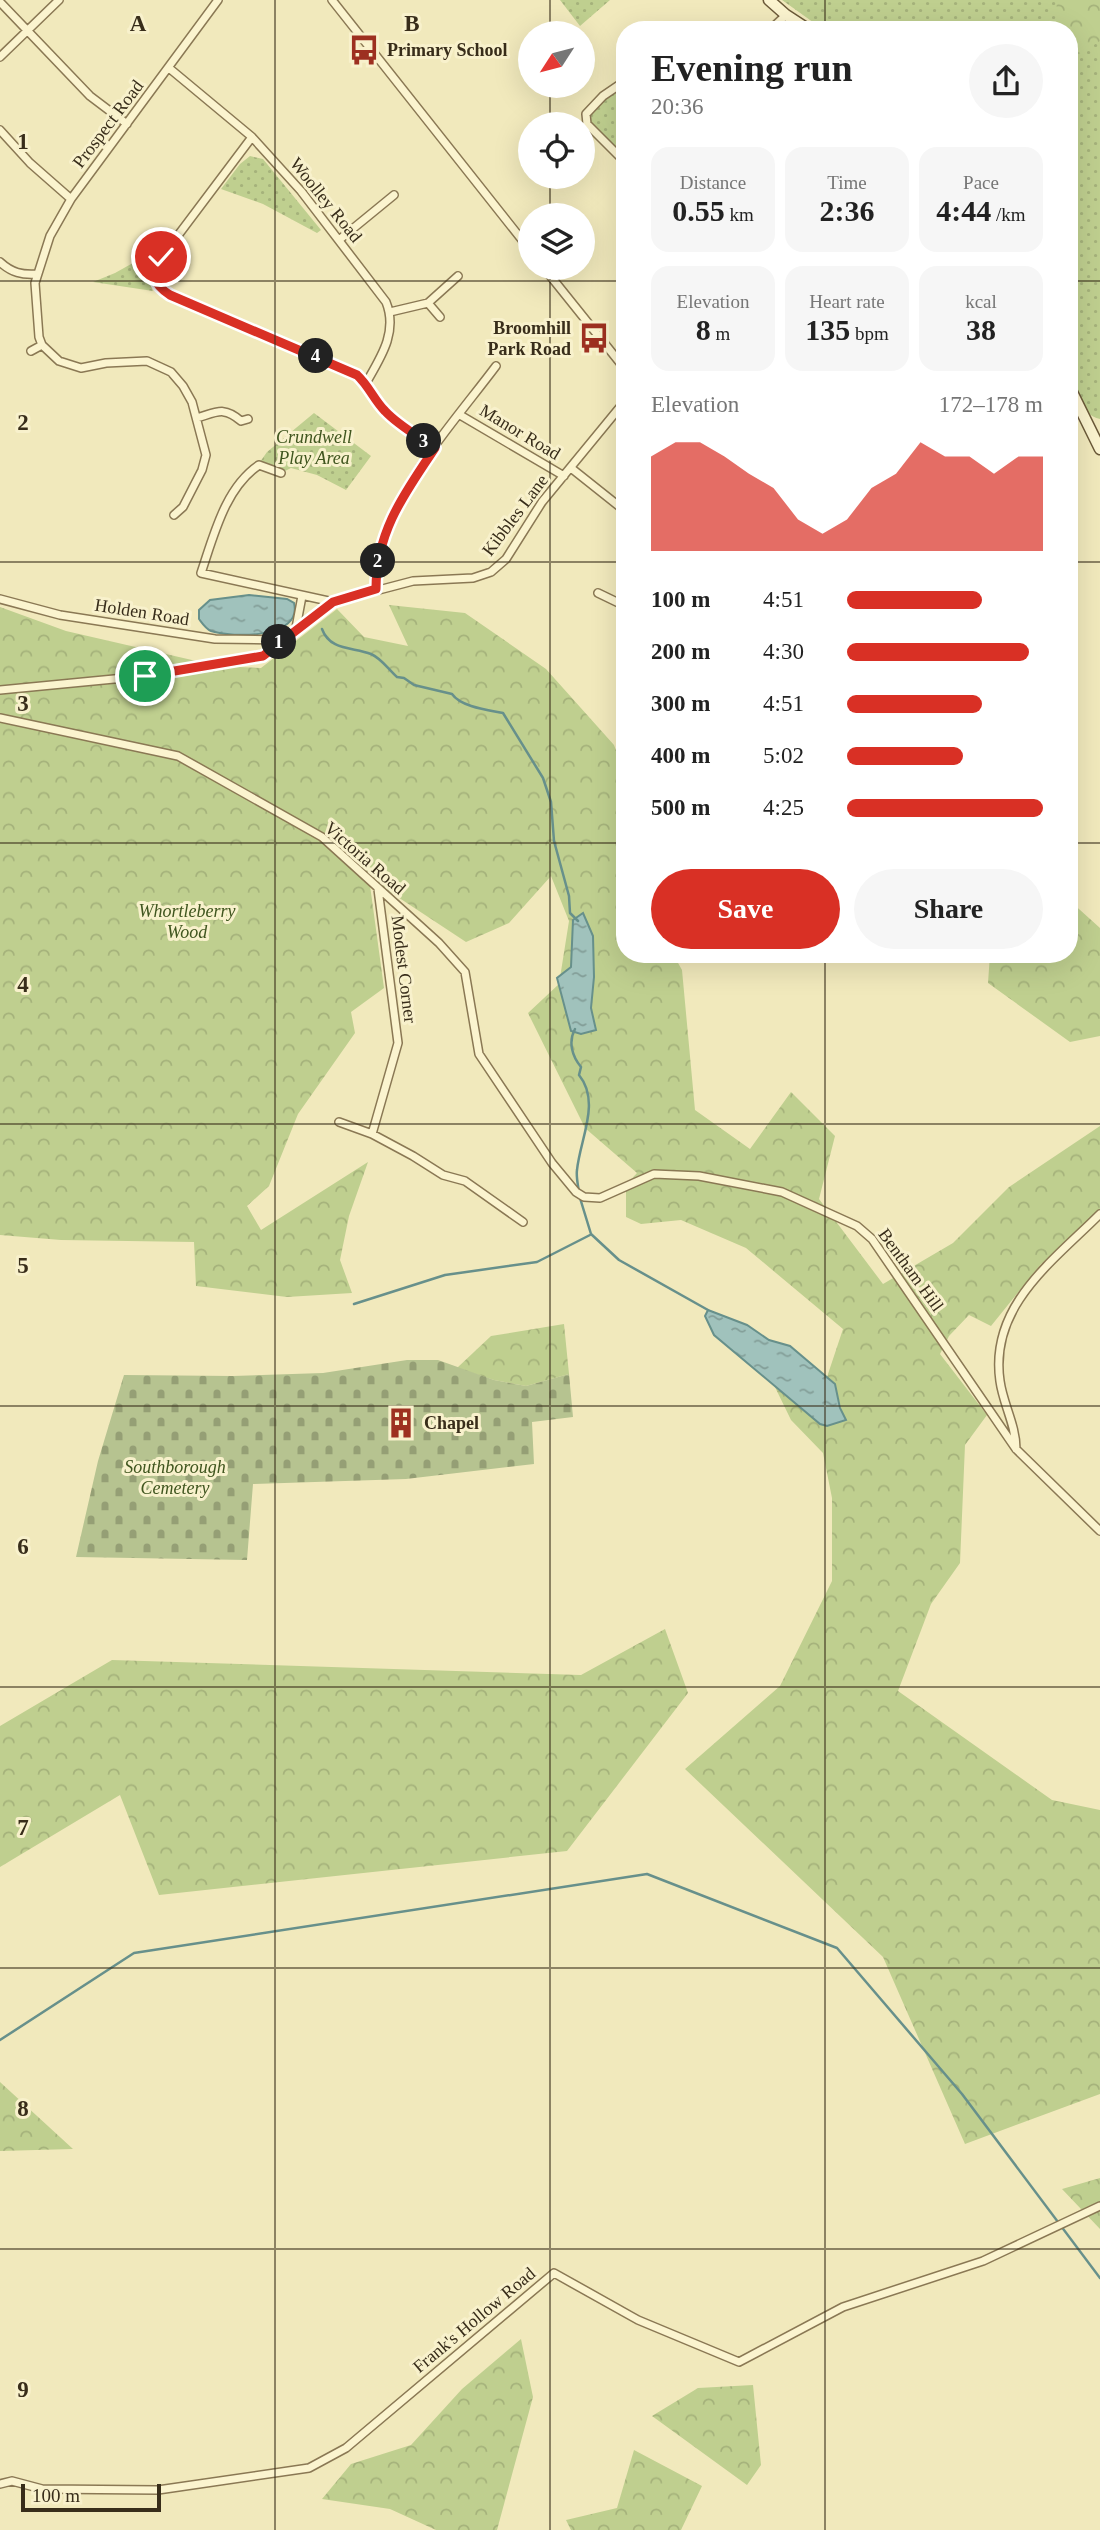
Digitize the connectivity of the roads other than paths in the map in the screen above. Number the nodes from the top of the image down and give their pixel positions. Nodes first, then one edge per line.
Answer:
1 (59, 0) edge
2 (218, 0) edge
3 (332, 0) edge
4 (769, 0) edge
5 (0, 2) edge
6 (786, 15) junction
7 (780, 21) edge
8 (795, 21) edge
9 (28, 31) junction
10 (0, 57) edge
11 (169, 68) junction
12 (616, 87) edge
13 (127, 124) junction
14 (0, 130) edge
15 (252, 137) junction
16 (616, 150) edge
17 (394, 195) dead end
18 (71, 200) junction
19 (518, 235) edge
20 (339, 240) junction
21 (0, 262) edge
22 (37, 274) junction
23 (457, 276) dead end
24 (554, 280) edge
25 (428, 303) junction
26 (390, 312) junction
27 (440, 317) dead end
28 (43, 345) junction
29 (31, 351) dead end
30 (616, 358) edge
31 (496, 366) dead end
32 (366, 383) junction
33 (1078, 401) edge
34 (616, 412) edge
35 (460, 415) junction
36 (197, 418) junction
37 (247, 419) dead end
38 (1095, 428) edge
39 (435, 448) junction
40 (1100, 449) edge
41 (571, 468) junction
42 (281, 472) dead end
43 (564, 476) junction
44 (616, 504) edge
45 (174, 515) dead end
46 (376, 589) junction
47 (598, 593) dead end
48 (302, 596) junction
49 (0, 599) edge
50 (333, 602) junction
51 (616, 602) edge
52 (296, 628) junction
53 (281, 640) junction
54 (0, 690) edge
55 (0, 718) edge
56 (378, 889) junction
57 (339, 1122) dead end
58 (372, 1134) junction
59 (568, 1185) joint
60 (1100, 1214) edge
61 (523, 1222) dead end
62 (1016, 1449) junction
63 (1100, 1531) edge
64 (1100, 2206) edge
65 (0, 2484) edge

1 - 9 street
2 - 11 street, Prospect Road
3 - 19 street
4 - 6 street
5 - 9 street
6 - 7 street
6 - 8 street
9 - 10 street
9 - 13 street
11 - 13 street, Prospect Road
11 - 15 street, Woolley Road
12 - 16 street
13 - 18 street, Prospect Road
14 - 18 street
15 - 20 street, Woolley Road
15 - 32 street
17 - 20 street
18 - 22 street, Prospect Road
20 - 26 street, Woolley Road
21 - 22 street
22 - 28 street, Prospect Road
23 - 25 street
24 - 30 street
25 - 26 street
25 - 27 street
26 - 32 street
28 - 29 street
28 - 36 street
31 - 35 street, Manor Road
32 - 39 street
33 - 38 street
34 - 41 street, Kibbles Lane
35 - 39 street, Manor Road
35 - 43 street, Manor Road
36 - 37 street
36 - 45 street
38 - 40 street
39 - 46 street, Manor Road
41 - 43 street, Kibbles Lane
41 - 44 street
42 - 48 street
43 - 46 street, Kibbles Lane
46 - 50 street, Kibbles Lane
47 - 51 street
48 - 50 street
48 - 52 street
49 - 53 street, Holden Road
50 - 52 street, Kibbles Lane
52 - 53 street, Kibbles Lane
53 - 54 street, Kibbles Lane
55 - 56 street, Victoria Road
56 - 58 street, Modest Corner
56 - 59 street, Victoria Road
57 - 58 street
58 - 61 street
59 - 62 street, Bentham Hill
60 - 62 street
62 - 63 street, Bentham Hill
64 - 65 street, Frank's Hollow Road

